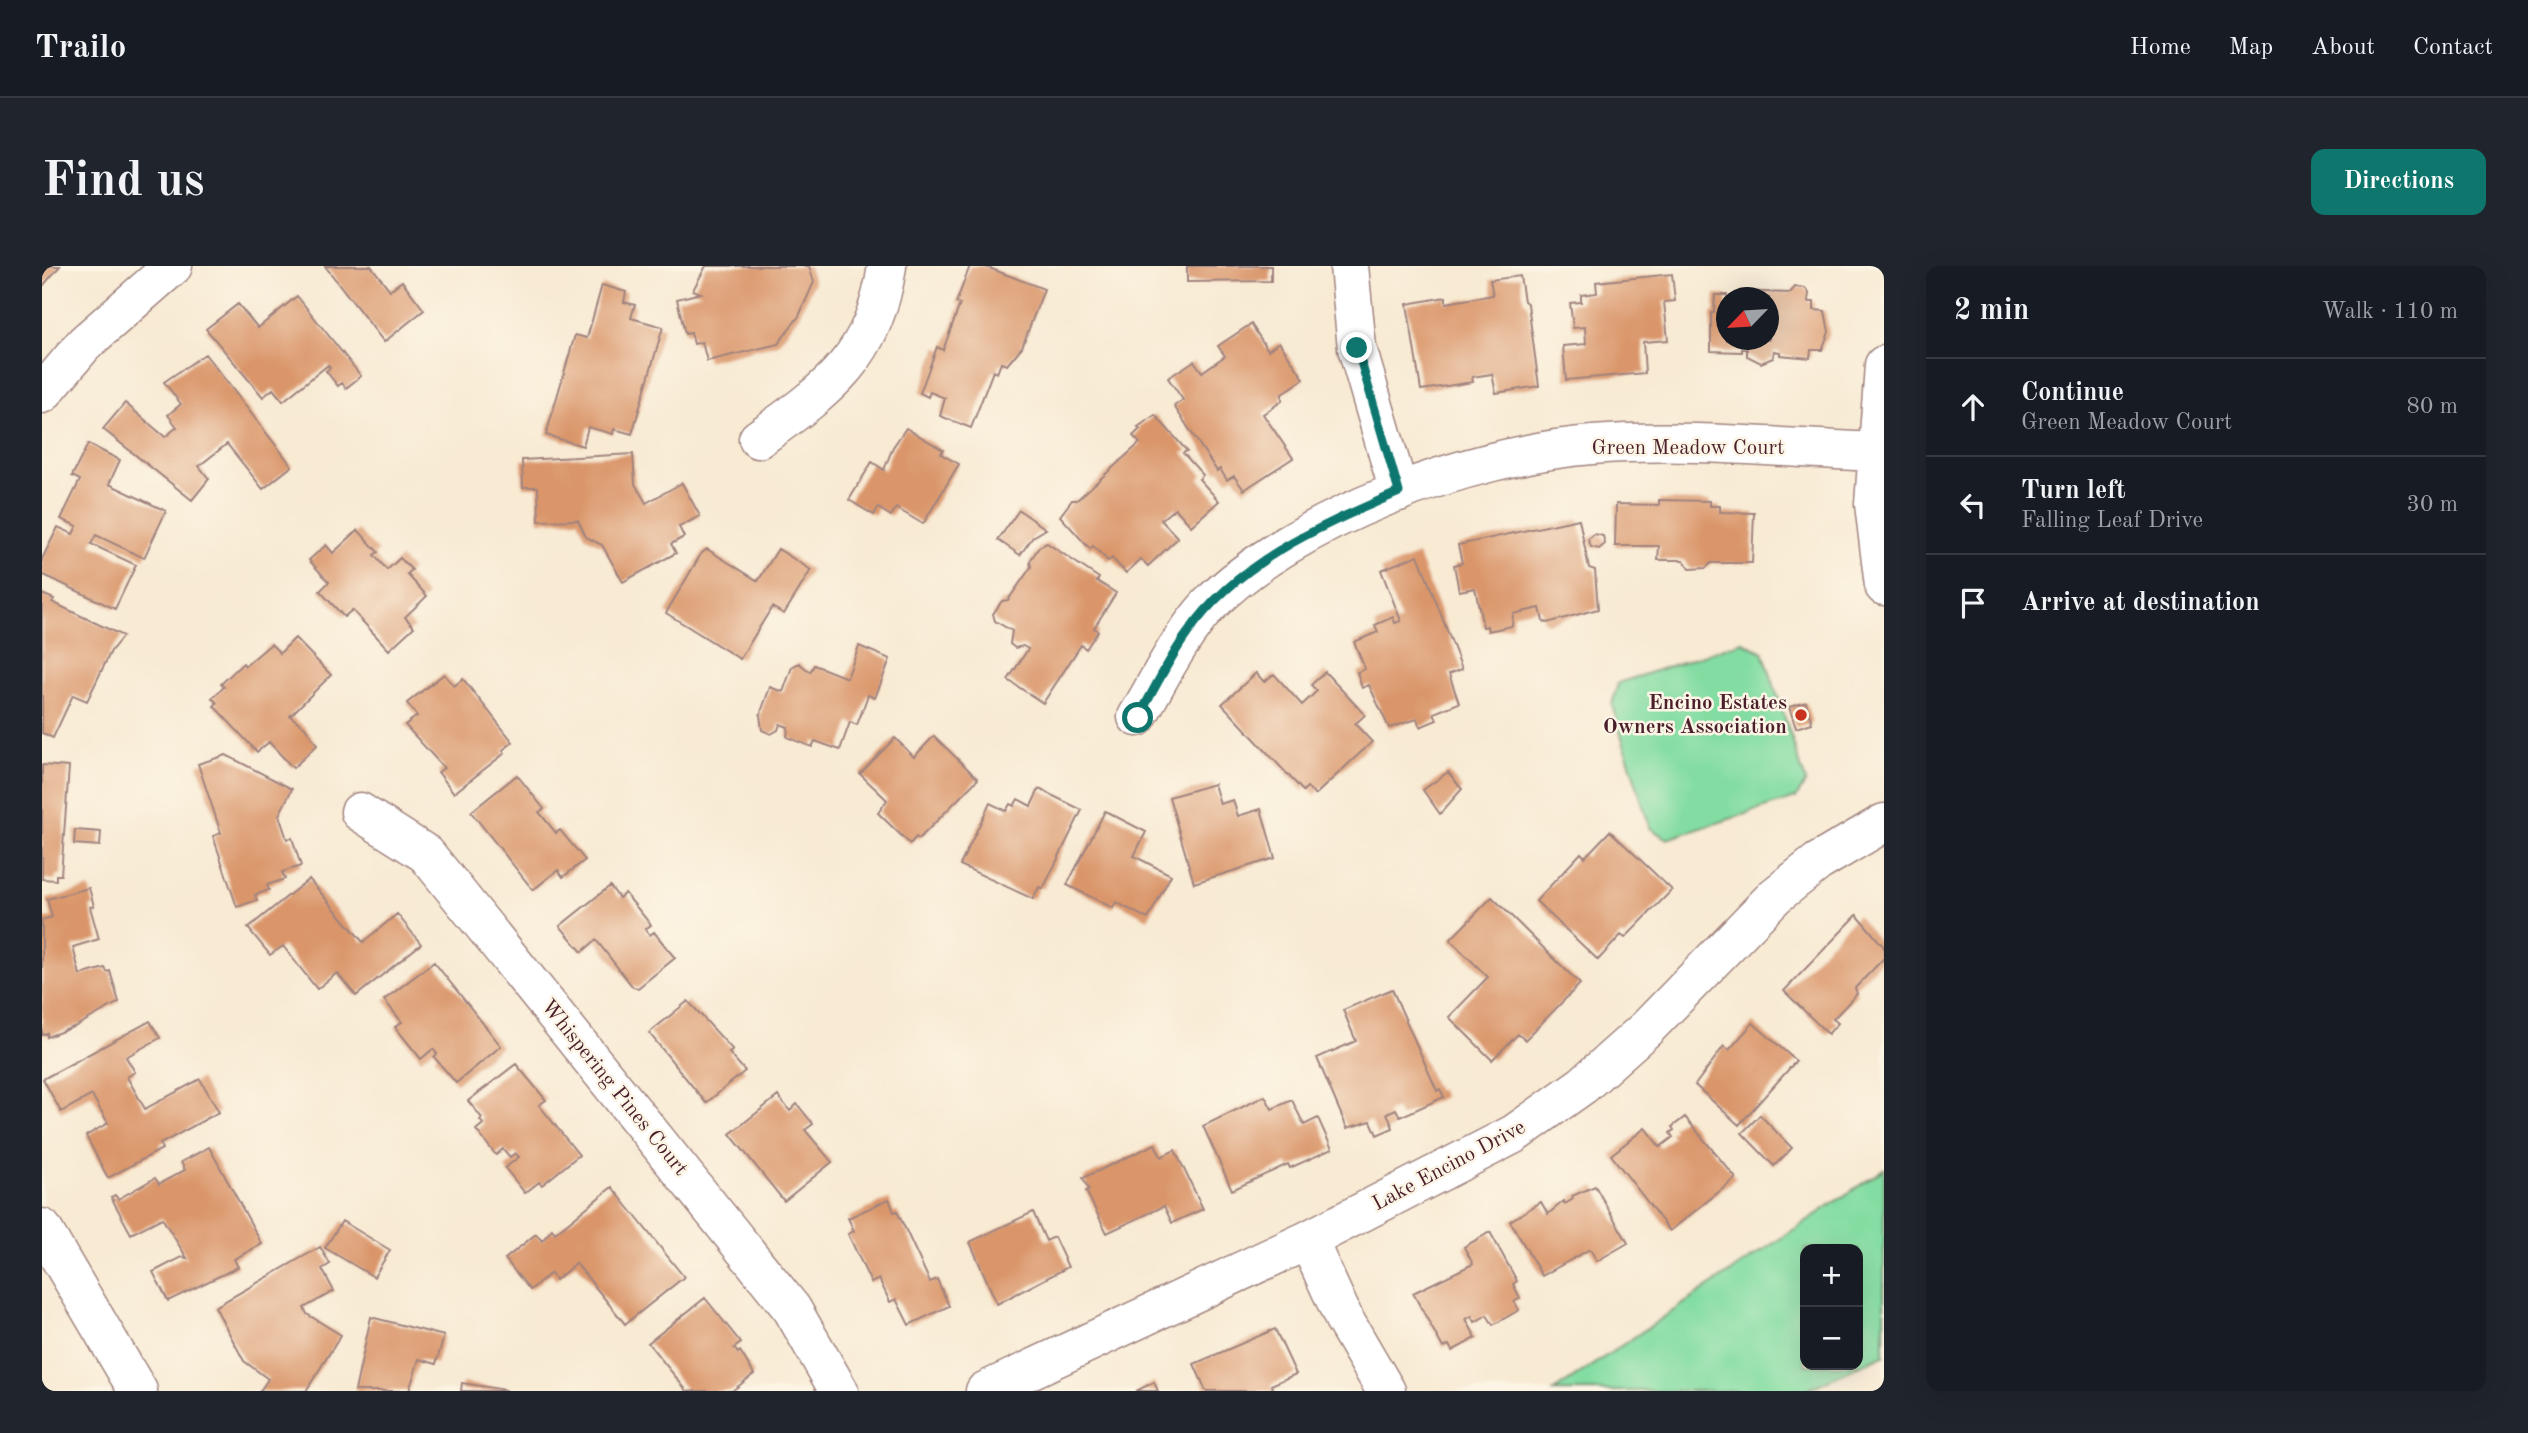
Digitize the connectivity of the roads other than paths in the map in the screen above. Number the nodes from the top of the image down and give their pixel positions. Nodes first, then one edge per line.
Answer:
1 (173, 266) edge
2 (887, 266) edge
3 (1349, 266) edge
4 (1884, 365) edge
5 (42, 394) edge
6 (758, 439) dead end
7 (1877, 452) junction
8 (1399, 492) junction
9 (1884, 586) edge
10 (1138, 718) dead end
11 (360, 812) dead end
12 (1884, 822) edge
13 (42, 1228) edge
14 (1308, 1240) junction
15 (138, 1391) edge
16 (839, 1391) edge
17 (985, 1391) edge
18 (1386, 1391) edge

1 - 5 street
2 - 6 street
3 - 8 street
4 - 7 street
7 - 8 street, Green Meadow Court
7 - 9 street
8 - 10 street, Green Meadow Court
11 - 16 street, Whispering Pines Court
12 - 14 street, Lake Encino Drive
13 - 15 street
14 - 17 street, Lake Encino Drive
14 - 18 street

